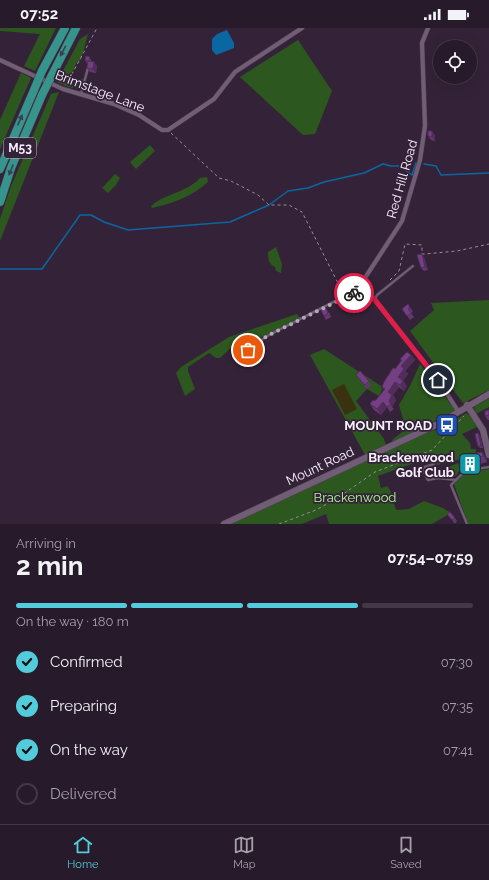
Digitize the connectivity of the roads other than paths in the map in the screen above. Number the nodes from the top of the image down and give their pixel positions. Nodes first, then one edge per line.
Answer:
1 (66, 28) edge
2 (76, 28) edge
3 (302, 28) edge
4 (428, 28) edge
5 (0, 60) edge
6 (88, 68) edge
7 (81, 94) junction
8 (0, 169) edge
9 (0, 202) edge
10 (413, 266) dead end
11 (369, 294) junction
12 (375, 300) junction
13 (248, 350) edge
14 (489, 394) edge
15 (467, 406) junction
16 (458, 411) junction
17 (489, 455) edge
18 (434, 464) dead end
19 (489, 467) edge
20 (456, 480) junction
21 (224, 524) edge
22 (467, 524) edge

8 -> 1 highway, M53, bridge
2 -> 9 highway, M53, bridge
3 - 7 street, Brimstage Lane
4 - 11 street, Red Hill Road
5 - 7 street, Brimstage Lane
6 - 7 lane
10 - 12 lane
11 - 12 street, Red Hill Road
11 - 13 lane
12 - 16 street, Red Hill Road
14 - 15 main road, Mount Road
15 - 16 main road, Mount Road
15 - 17 main road
16 - 21 main road, Mount Road
18 - 20 lane
19 - 20 lane
20 - 22 lane

